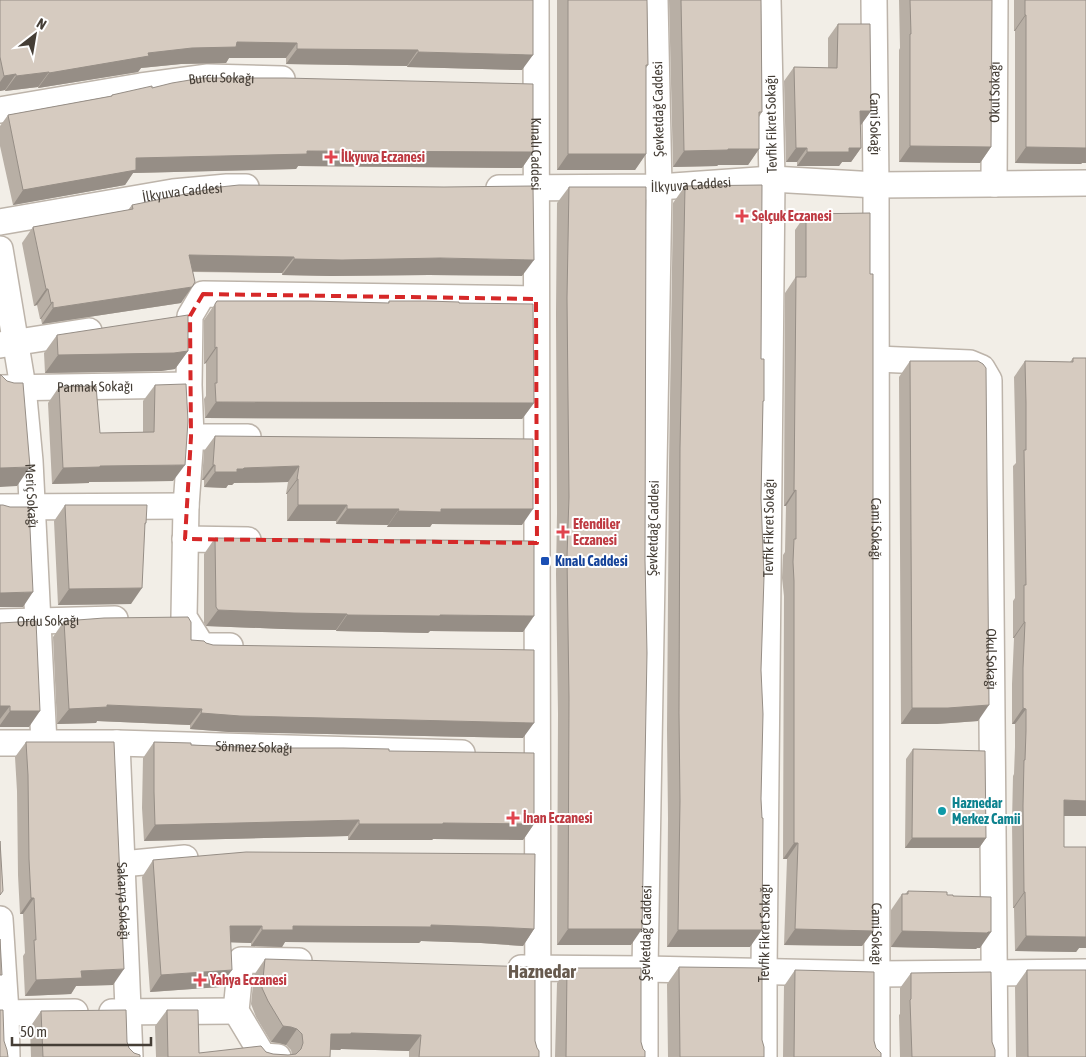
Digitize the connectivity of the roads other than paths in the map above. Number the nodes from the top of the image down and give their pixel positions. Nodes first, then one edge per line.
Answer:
1 (536, 0) edge
2 (655, 0) edge
3 (768, 0) edge
4 (874, 0) edge
5 (995, 0) edge
6 (307, 79) edge
7 (0, 110) edge
8 (772, 179) junction
9 (1086, 183) edge
10 (994, 184) junction
11 (876, 185) junction
12 (267, 187) edge
13 (659, 187) junction
14 (476, 188) edge
15 (536, 188) junction
16 (0, 222) edge
17 (0, 249) edge
18 (536, 299) junction
19 (113, 328) edge
20 (8, 344) edge
21 (877, 359) junction
22 (189, 385) junction
23 (12, 387) edge
24 (191, 437) junction
25 (270, 437) edge
26 (186, 506) junction
27 (0, 507) edge
28 (32, 507) junction
29 (185, 539) junction
30 (273, 540) edge
31 (135, 619) edge
32 (38, 621) junction
33 (0, 622) edge
34 (251, 647) edge
35 (0, 742) edge
36 (44, 743) junction
37 (117, 743) junction
38 (488, 754) edge
39 (206, 857) edge
40 (122, 864) junction
41 (0, 919) edge
42 (320, 962) edge
43 (498, 968) edge
44 (538, 969) junction
45 (645, 969) junction
46 (764, 972) junction
47 (994, 972) junction
48 (1086, 972) edge
49 (877, 974) junction
50 (236, 1011) junction
51 (3, 1012) edge
52 (128, 1012) junction
53 (7, 1057) edge
54 (130, 1057) edge
55 (263, 1057) edge
56 (278, 1057) edge
57 (538, 1057) edge
58 (646, 1057) edge
59 (764, 1057) edge
60 (877, 1057) edge
61 (994, 1057) edge

1 - 15 street, Kınalı Caddesi
2 - 13 street, Şevketdağ Caddesi
3 - 8 street, Tevfik Fikret Sokağı
4 - 11 street, Cami Sokağı
5 - 10 street, Okul Sokağı
6 - 7 street, Burcu Sokağı
8 - 11 street, İlkyuva Caddesi
8 - 13 street, İlkyuva Caddesi
8 - 46 street, Tevfik Fikret Sokağı
9 - 10 street, İlkyuva Caddesi
10 - 11 street, İlkyuva Caddesi
11 - 21 street, Cami Sokağı
12 - 16 street, İlkyuva Caddesi
13 - 15 street, İlkyuva Caddesi
13 - 45 street, Şevketdağ Caddesi
14 - 15 street, İlkyuva Caddesi
15 - 18 street, Kınalı Caddesi
17 - 20 street, Meriç Sokağı
18 - 22 street
18 - 44 street, Kınalı Caddesi
19 - 20 street
20 - 23 street, Meriç Sokağı
21 - 47 street, Okul Sokağı
21 - 49 street, Cami Sokağı
22 - 23 street, Parmak Sokağı
22 - 24 street
23 - 28 street, Meriç Sokağı
24 - 25 street
24 - 26 street
26 - 28 street
26 - 29 street
27 - 28 street
28 - 32 street, Meriç Sokağı
29 - 30 street
29 - 34 street
31 - 32 street, Ordu Sokağı
32 - 33 street, Ordu Sokağı
32 - 36 street, Meriç Sokağı
35 - 36 street, Sönmez Sokağı
36 - 37 street, Sönmez Sokağı
37 - 38 street, Sönmez Sokağı
37 - 40 street, Sakarya Sokağı
39 - 40 street
40 - 52 street, Sakarya Sokağı
41 - 51 street
42 - 50 street
43 - 44 street
44 - 45 street
44 - 57 street, Kınalı Caddesi
45 - 46 street
45 - 58 street, Şevketdağ Caddesi
46 - 49 street
46 - 59 street, Tevfik Fikret Sokağı
47 - 48 street
47 - 49 street
47 - 61 street, Okul Sokağı
49 - 60 street, Cami Sokağı
50 - 52 street
50 - 55 street
51 - 52 street
51 - 53 street
52 - 54 street, Sakarya Sokağı
55 - 56 street

